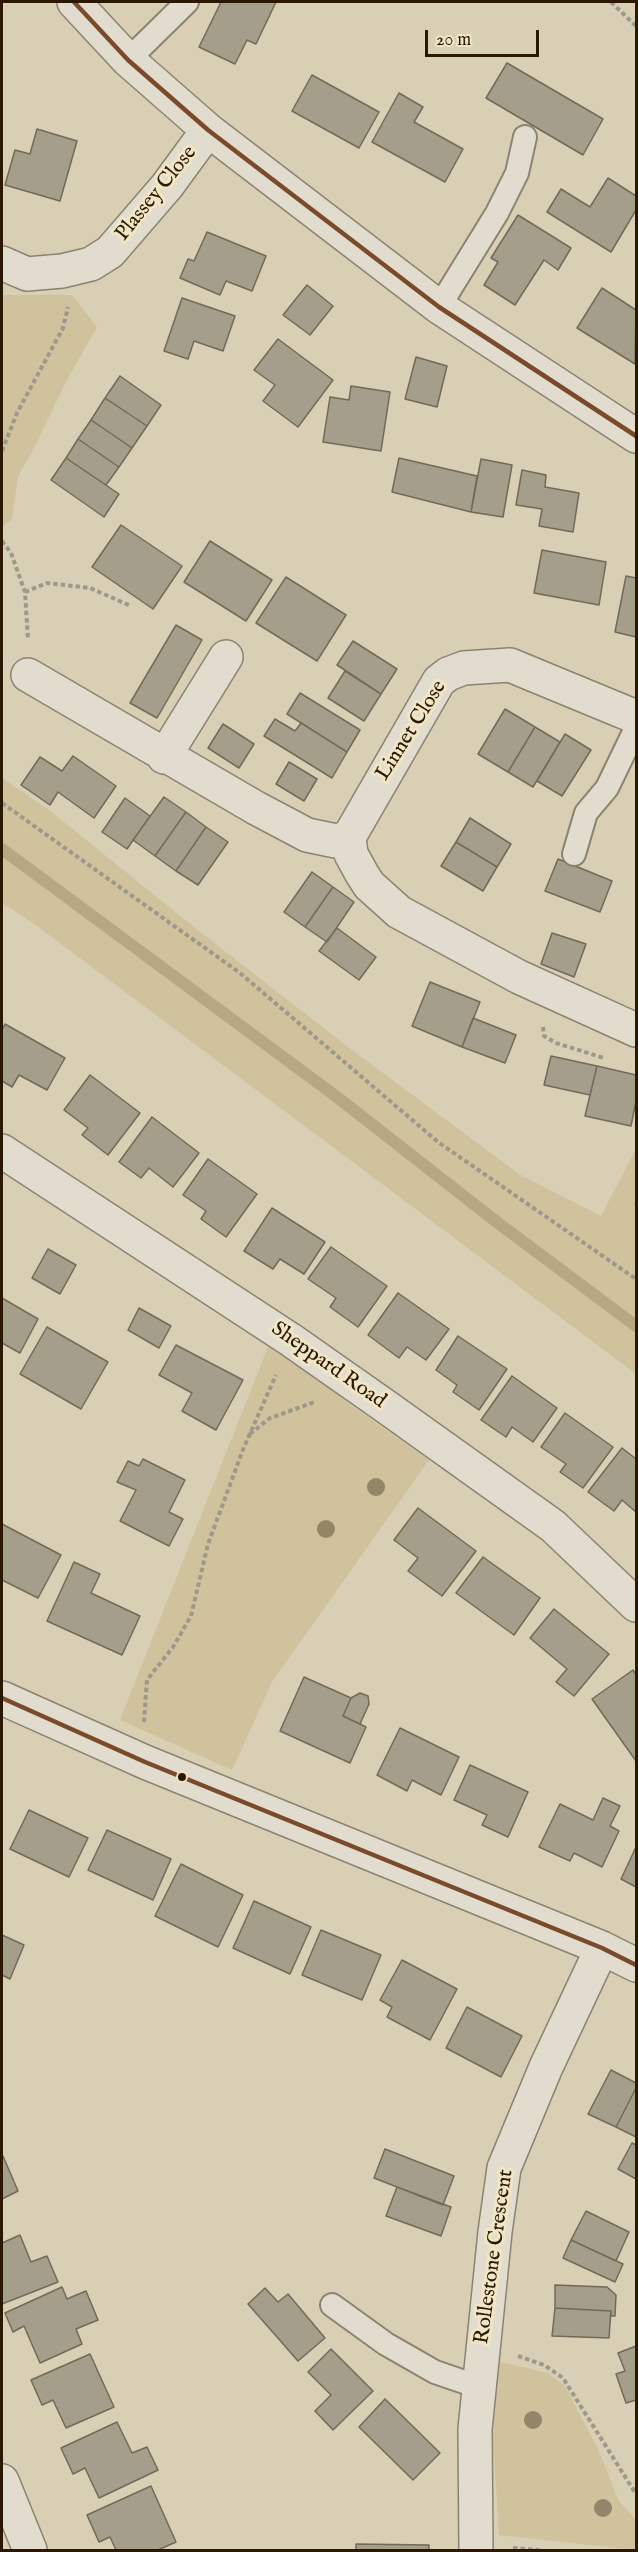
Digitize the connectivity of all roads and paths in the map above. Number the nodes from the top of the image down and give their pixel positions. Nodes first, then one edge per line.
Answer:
1 (74, 2) edge
2 (188, 2) edge
3 (610, 2) edge
4 (636, 26) edge
5 (129, 60) junction
6 (208, 130) junction
7 (525, 137) dead end
8 (2, 263) edge
9 (439, 307) junction
10 (63, 328) dead end
11 (636, 436) edge
12 (2, 452) edge
13 (2, 541) edge
14 (25, 592) junction
15 (131, 606) dead end
16 (226, 657) dead end
17 (28, 660) joint
18 (636, 717) edge
19 (636, 728) edge
20 (164, 757) junction
21 (2, 803) edge
22 (349, 837) junction
23 (574, 854) dead end
24 (636, 1030) edge
25 (2, 1151) edge
26 (636, 1279) edge
27 (291, 1340) junction
28 (354, 1384) junction
29 (249, 1435) junction
30 (636, 1605) edge
31 (5, 1707) edge
32 (145, 1762) junction
33 (602, 1948) junction
34 (636, 1965) edge
35 (332, 2305) dead end
36 (483, 2344) junction
37 (479, 2387) junction
38 (2, 2481) edge
39 (636, 2494) edge
40 (30, 2550) edge
41 (476, 2550) edge

1 - 5 street
2 - 5 lane
3 - 4 path
5 - 6 street
6 - 8 street, Plassey Close
6 - 9 street
7 - 9 lane
9 - 11 street
10 - 12 path
13 - 14 path
14 - 15 path
14 - 17 path
16 - 20 street
17 - 20 street
18 - 22 street, Linnet Close
19 - 23 lane
20 - 22 street
21 - 26 path
22 - 24 street
25 - 27 street, Sheppard Road
27 - 28 street, Sheppard Road
27 - 29 path
28 - 29 path
28 - 30 street, Sheppard Road
29 - 32 path
31 - 32 street
32 - 33 street
33 - 34 street
33 - 36 street, Rollestone Crescent
35 - 37 lane
36 - 37 street, Rollestone Crescent
36 - 39 path
37 - 41 street, Rollestone Crescent
38 - 40 street

